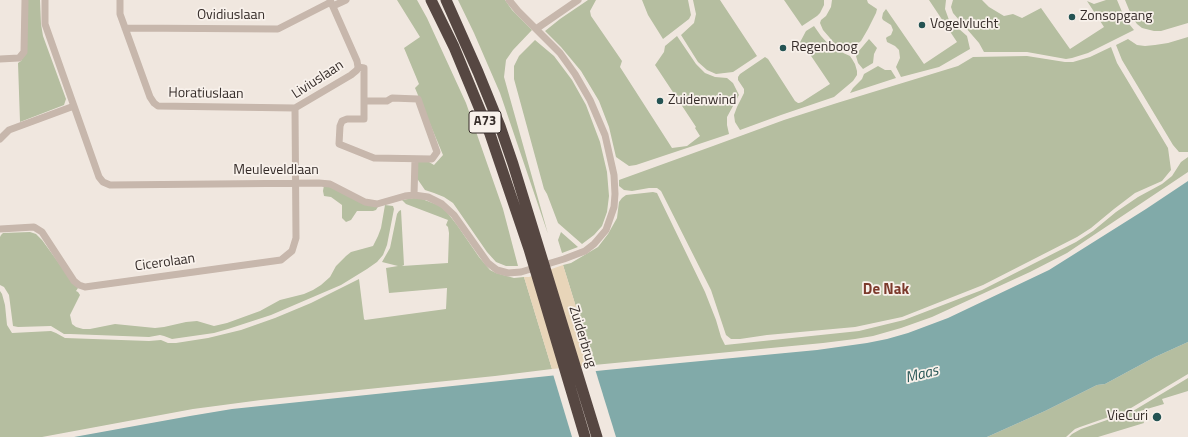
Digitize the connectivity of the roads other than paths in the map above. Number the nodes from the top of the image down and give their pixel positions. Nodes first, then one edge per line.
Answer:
1 (25, 0) edge
2 (45, 0) edge
3 (120, 0) edge
4 (346, 0) edge
5 (431, 0) edge
6 (446, 0) edge
7 (509, 0) edge
8 (578, 0) edge
9 (331, 3) edge
10 (125, 28) junction
11 (536, 29) junction
12 (0, 59) edge
13 (358, 67) junction
14 (364, 101) junction
15 (74, 106) junction
16 (295, 108) junction
17 (0, 139) edge
18 (414, 159) junction
19 (296, 183) junction
20 (414, 195) junction
21 (0, 230) edge
22 (534, 247) junction
23 (585, 437) edge
24 (597, 437) edge

1 - 12 street
2 - 15 street, Meuleveldlaan
3 - 10 street, Horatiuslaan
4 - 9 street
5 - 22 highway, A73
6 - 22 highway, A73
7 - 11 street, Meuleveldlaan
8 - 11 street
9 - 10 street, Ovidiuslaan
9 - 13 street, Liviuslaan
10 - 16 street, Horatiuslaan
11 - 20 street, Meuleveldlaan
13 - 14 street
13 - 16 street, Liviuslaan
14 - 18 street
14 - 18 street
15 - 17 street
15 - 19 street, Meuleveldlaan
16 - 19 street, Liviuslaan
18 - 20 street
19 - 20 street, Meuleveldlaan
19 - 21 street, Cicerolaan
22 - 23 highway, Zuiderbrug / A73
22 - 24 highway, Zuiderbrug / A73

